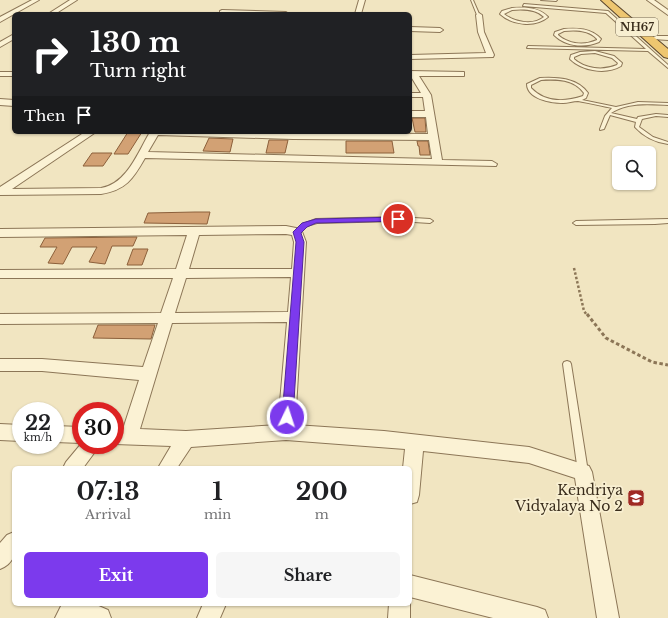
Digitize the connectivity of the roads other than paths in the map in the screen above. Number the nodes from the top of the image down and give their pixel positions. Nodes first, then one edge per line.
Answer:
1 (36, 0) edge
2 (74, 0) edge
3 (362, 0) edge
4 (472, 0) edge
5 (526, 0) edge
6 (542, 0) edge
7 (556, 0) edge
8 (605, 0) edge
9 (611, 0) edge
10 (650, 0) edge
11 (525, 7) junction
12 (54, 12) edge
13 (359, 12) edge
14 (668, 13) edge
15 (478, 15) joint
16 (3, 16) edge
17 (0, 20) edge
18 (412, 29) edge
19 (440, 30) dead end
20 (12, 37) edge
21 (655, 38) junction
22 (668, 38) edge
23 (1, 44) edge
24 (584, 44) junction
25 (528, 48) dead end
26 (668, 49) edge
27 (588, 50) junction
28 (649, 50) junction
29 (668, 55) edge
30 (412, 57) edge
31 (668, 67) edge
32 (0, 74) edge
33 (12, 74) edge
34 (412, 74) edge
35 (460, 74) dead end
36 (412, 95) edge
37 (427, 95) junction
38 (578, 100) junction
39 (0, 102) edge
40 (12, 102) edge
41 (668, 104) edge
42 (617, 108) junction
43 (412, 114) edge
44 (431, 114) junction
45 (609, 114) junction
46 (668, 116) edge
47 (638, 121) junction
48 (602, 129) dead end
49 (88, 134) edge
50 (154, 134) edge
51 (170, 134) edge
52 (433, 137) junction
53 (668, 143) edge
54 (258, 146) junction
55 (291, 147) junction
56 (141, 155) junction
57 (437, 161) junction
58 (492, 164) dead end
59 (0, 192) edge
60 (668, 220) edge
61 (430, 221) dead end
62 (576, 223) dead end
63 (194, 232) junction
64 (297, 232) junction
65 (0, 233) edge
66 (182, 273) junction
67 (298, 273) junction
68 (0, 274) edge
69 (295, 317) junction
70 (167, 318) junction
71 (0, 319) edge
72 (567, 364) dead end
73 (0, 365) edge
74 (149, 374) junction
75 (0, 432) edge
76 (124, 432) edge
77 (286, 432) junction
78 (12, 433) edge
79 (124, 437) edge
80 (186, 439) junction
81 (415, 442) junction
82 (84, 454) edge
83 (74, 466) edge
84 (168, 466) edge
85 (583, 472) junction
86 (412, 474) edge
87 (12, 544) edge
88 (0, 559) edge
89 (412, 587) edge
90 (214, 606) edge
91 (400, 606) edge
92 (72, 609) edge
93 (100, 618) edge
94 (208, 618) edge
95 (399, 618) edge
96 (537, 618) edge
97 (608, 618) edge

1 - 16 street
2 - 12 street
3 - 13 street
4 - 15 lane
5 - 11 lane
6 - 7 lane
8 - 29 highway, NH67
9 - 21 highway, NH67
10 - 14 street
11 - 11 lane
11 - 28 lane
15 - 30 street
16 - 17 street
18 - 19 street
20 - 23 street
21 - 22 street
21 - 26 highway, NH67
24 - 24 lane
24 - 27 lane
25 - 27 lane
27 - 27 lane
27 - 28 lane
28 - 31 lane
32 - 33 street
34 - 35 street
34 - 37 street
36 - 37 street
37 - 44 street
38 - 38 lane
38 - 42 lane
39 - 40 street
41 - 42 lane
42 - 45 lane
43 - 44 street
44 - 52 street
45 - 47 lane
45 - 48 lane
46 - 47 lane
47 - 53 lane
49 - 59 street
50 - 56 street
51 - 54 street
52 - 55 street
52 - 57 street
54 - 55 street
54 - 55 street
54 - 56 street
55 - 57 street
56 - 59 street
57 - 58 street
60 - 62 lane
61 - 64 lane
63 - 64 street
63 - 65 street
63 - 66 street
64 - 67 street
66 - 67 street
66 - 68 street
66 - 70 street
67 - 69 street
69 - 70 street
69 - 77 street
70 - 71 street
70 - 74 street
72 - 85 lane
73 - 74 street
74 - 76 street
75 - 78 street
77 - 80 street
77 - 81 street
79 - 80 street
80 - 84 street
81 - 85 street
81 - 86 street
82 - 83 street
85 - 97 street
87 - 88 street
89 - 96 street
90 - 94 street
91 - 95 street
92 - 93 street

